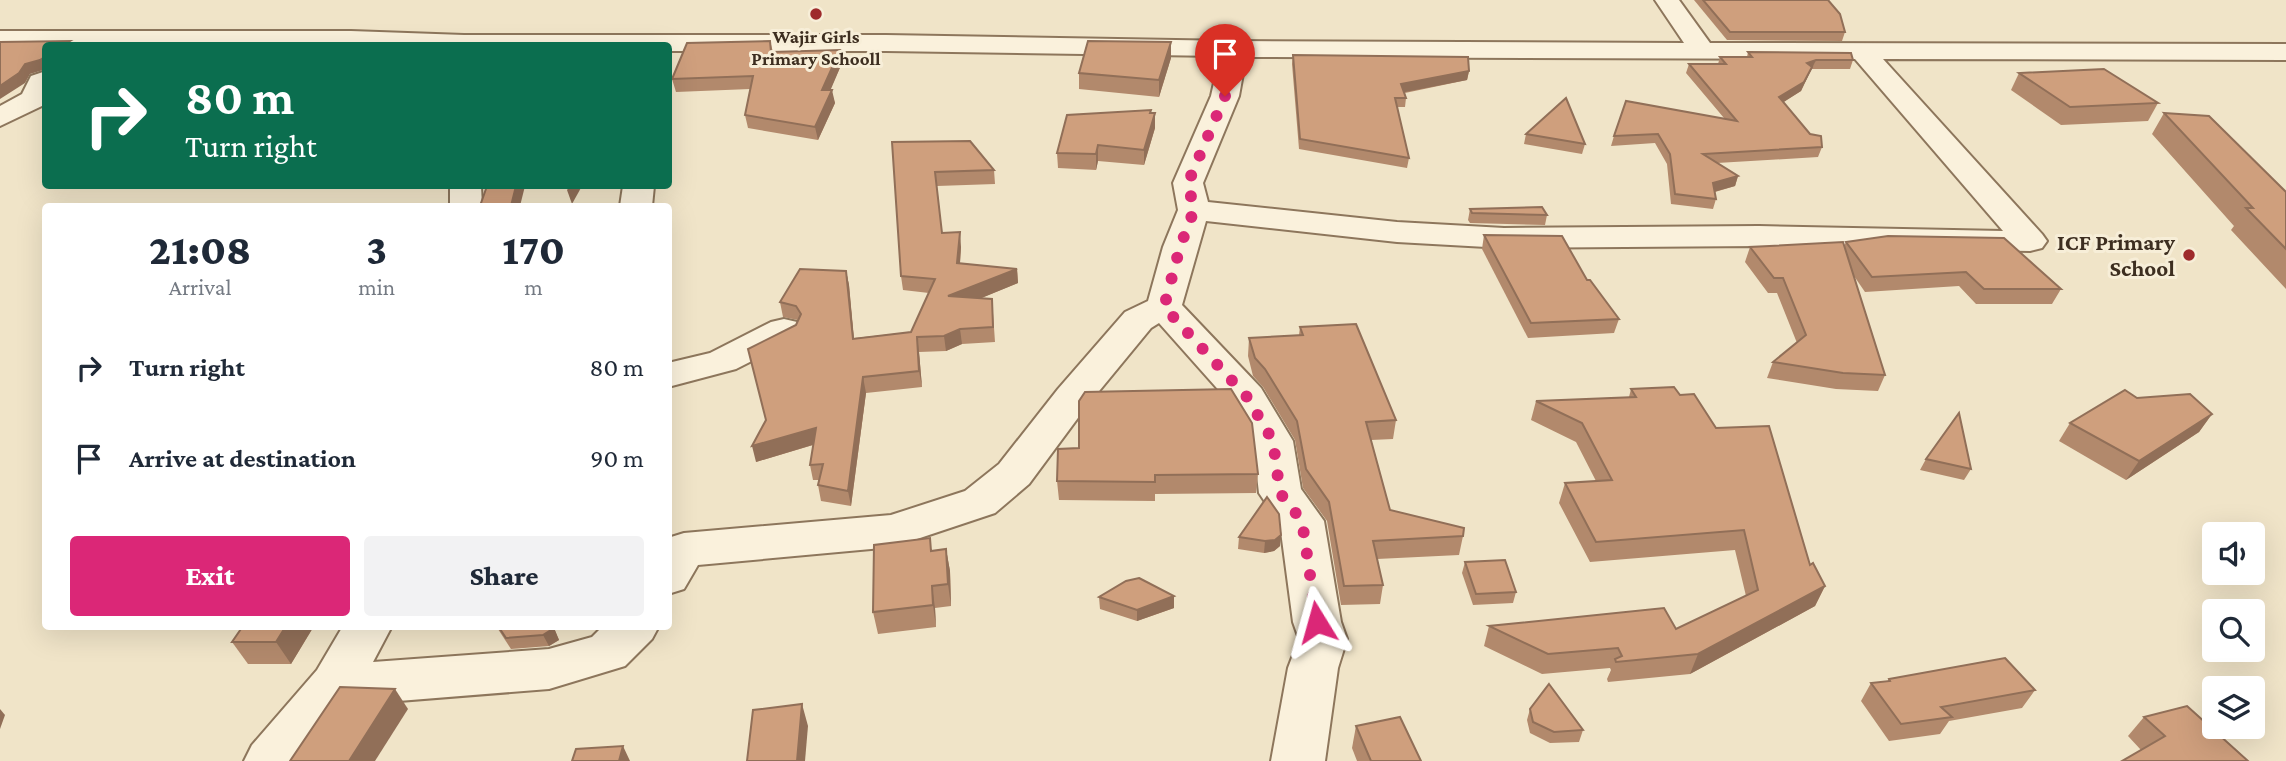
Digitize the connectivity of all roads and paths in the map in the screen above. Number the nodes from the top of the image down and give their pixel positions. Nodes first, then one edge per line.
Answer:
1 (1667, 0) edge
2 (0, 39) edge
3 (100, 42) edge
4 (419, 42) edge
5 (1234, 48) junction
6 (1702, 50) junction
7 (1862, 51) junction
8 (2286, 52) edge
9 (672, 56) edge
10 (42, 81) edge
11 (0, 117) edge
12 (1194, 210) junction
13 (1164, 307) junction
14 (784, 330) edge
15 (672, 374) edge
16 (672, 570) edge
17 (366, 630) edge
18 (631, 630) edge
19 (335, 685) junction
20 (271, 761) edge
21 (1298, 761) edge

1 - 6 street
2 - 3 street
3 - 4 street
5 - 6 street
5 - 9 street
5 - 12 street
6 - 7 street
7 - 8 street
7 - 12 street
10 - 11 street
12 - 13 street
13 - 16 street
13 - 21 street
14 - 15 street
17 - 19 street
18 - 19 street
19 - 20 street

